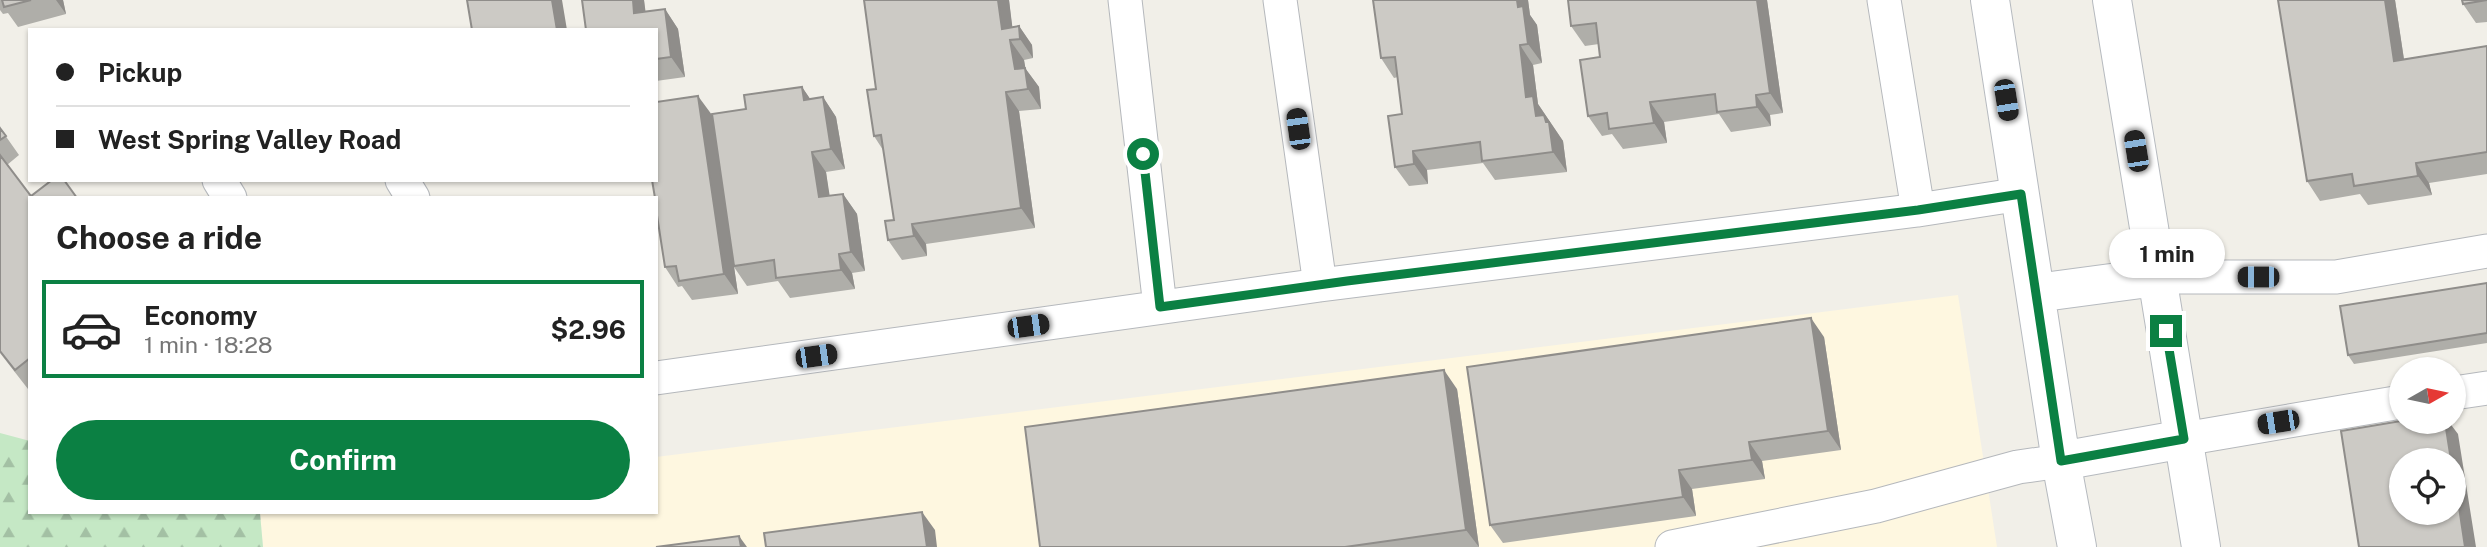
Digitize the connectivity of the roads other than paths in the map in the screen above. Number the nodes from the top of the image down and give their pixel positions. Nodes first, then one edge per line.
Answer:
1 (1125, 0) edge
2 (1280, 0) edge
3 (1884, 0) edge
4 (1990, 0) edge
5 (2112, 0) edge
6 (2021, 194) junction
7 (1918, 210) junction
8 (2487, 251) edge
9 (2157, 277) junction
10 (1320, 285) junction
11 (2036, 293) junction
12 (1160, 307) junction
13 (658, 379) edge
14 (2487, 388) edge
15 (2466, 391) edge
16 (2389, 404) edge
17 (2184, 439) junction
18 (2061, 461) junction
19 (1672, 547) edge
20 (2077, 547) edge
21 (2201, 547) edge

1 - 12 lane
2 - 10 lane
3 - 7 lane
4 - 6 main road
5 - 9 main road
6 - 7 lane
6 - 11 main road
7 - 10 lane
8 - 9 lane
9 - 11 main road
9 - 17 main road
10 - 12 lane
11 - 18 main road
12 - 13 lane
14 - 15 lane
16 - 17 lane
17 - 18 main road
17 - 21 main road
18 - 19 lane
18 - 20 main road

